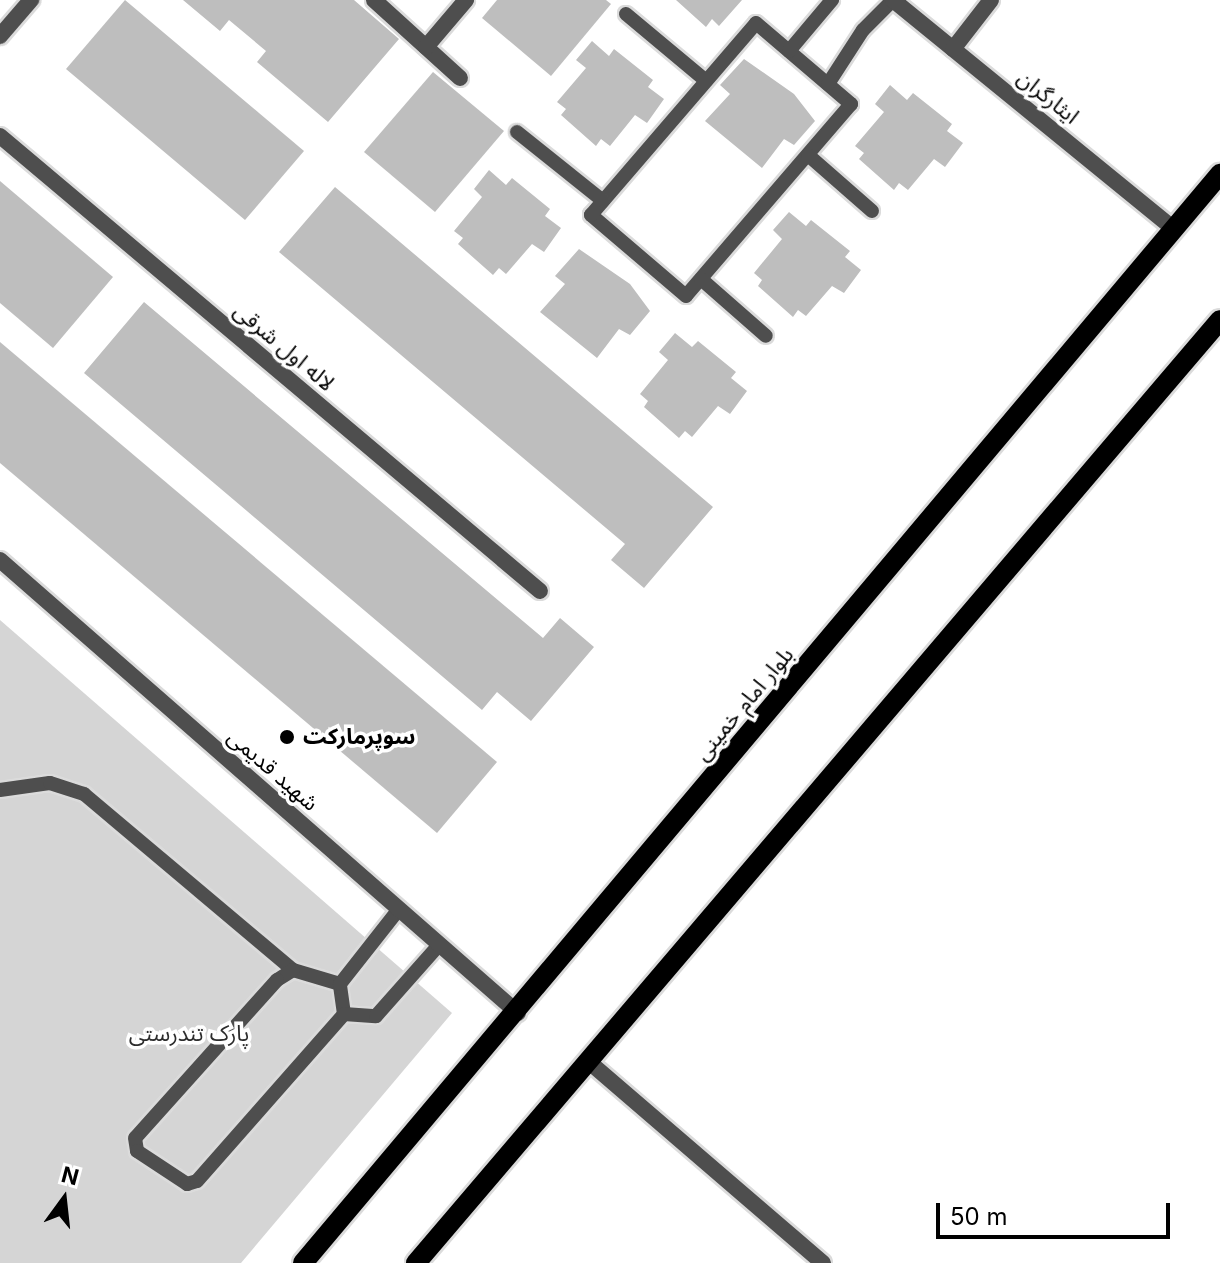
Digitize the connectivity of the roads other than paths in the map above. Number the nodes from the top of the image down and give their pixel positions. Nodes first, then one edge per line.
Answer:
1 (31, 0) edge
2 (374, 0) edge
3 (466, 0) edge
4 (832, 0) edge
5 (893, 0) edge
6 (991, 0) edge
7 (626, 14) dead end
8 (0, 36) edge
9 (426, 47) junction
10 (953, 49) junction
11 (789, 51) junction
12 (460, 78) dead end
13 (706, 81) junction
14 (828, 84) junction
15 (517, 132) dead end
16 (0, 136) edge
17 (808, 155) junction
18 (1220, 174) edge
19 (603, 201) junction
20 (872, 211) dead end
21 (1174, 229) junction
22 (701, 279) junction
23 (1220, 320) edge
24 (766, 336) dead end
25 (0, 560) edge
26 (540, 591) dead end
27 (0, 790) edge
28 (399, 909) junction
29 (439, 945) junction
30 (293, 970) junction
31 (340, 984) junction
32 (518, 1013) junction
33 (344, 1014) junction
34 (588, 1061) junction
35 (303, 1263) edge
36 (416, 1263) edge
37 (823, 1263) edge

1 - 8 street
2 - 9 street
3 - 9 street
4 - 11 lane
5 - 10 street, ایثارگران
5 - 14 lane
6 - 10 street
7 - 13 lane
9 - 12 street
10 - 21 street, ایثارگران
11 - 13 lane
11 - 14 lane
13 - 19 lane
14 - 17 lane
15 - 19 lane
16 - 26 street, لاله اول شرقی
17 - 20 lane
17 - 22 lane
18 - 21 main road, بلوار امام خمینی
19 - 22 lane
21 - 32 main road, بلوار امام خمینی
22 - 24 lane
23 - 34 main road
25 - 28 street, شهید قدیمی
27 - 30 lane
28 - 29 street, شهید قدیمی
28 - 31 lane
29 - 32 street, شهید قدیمی
29 - 33 lane
30 - 31 lane
30 - 33 lane
31 - 33 lane
32 - 35 main road, بلوار امام خمینی
34 - 36 main road
34 - 37 street

